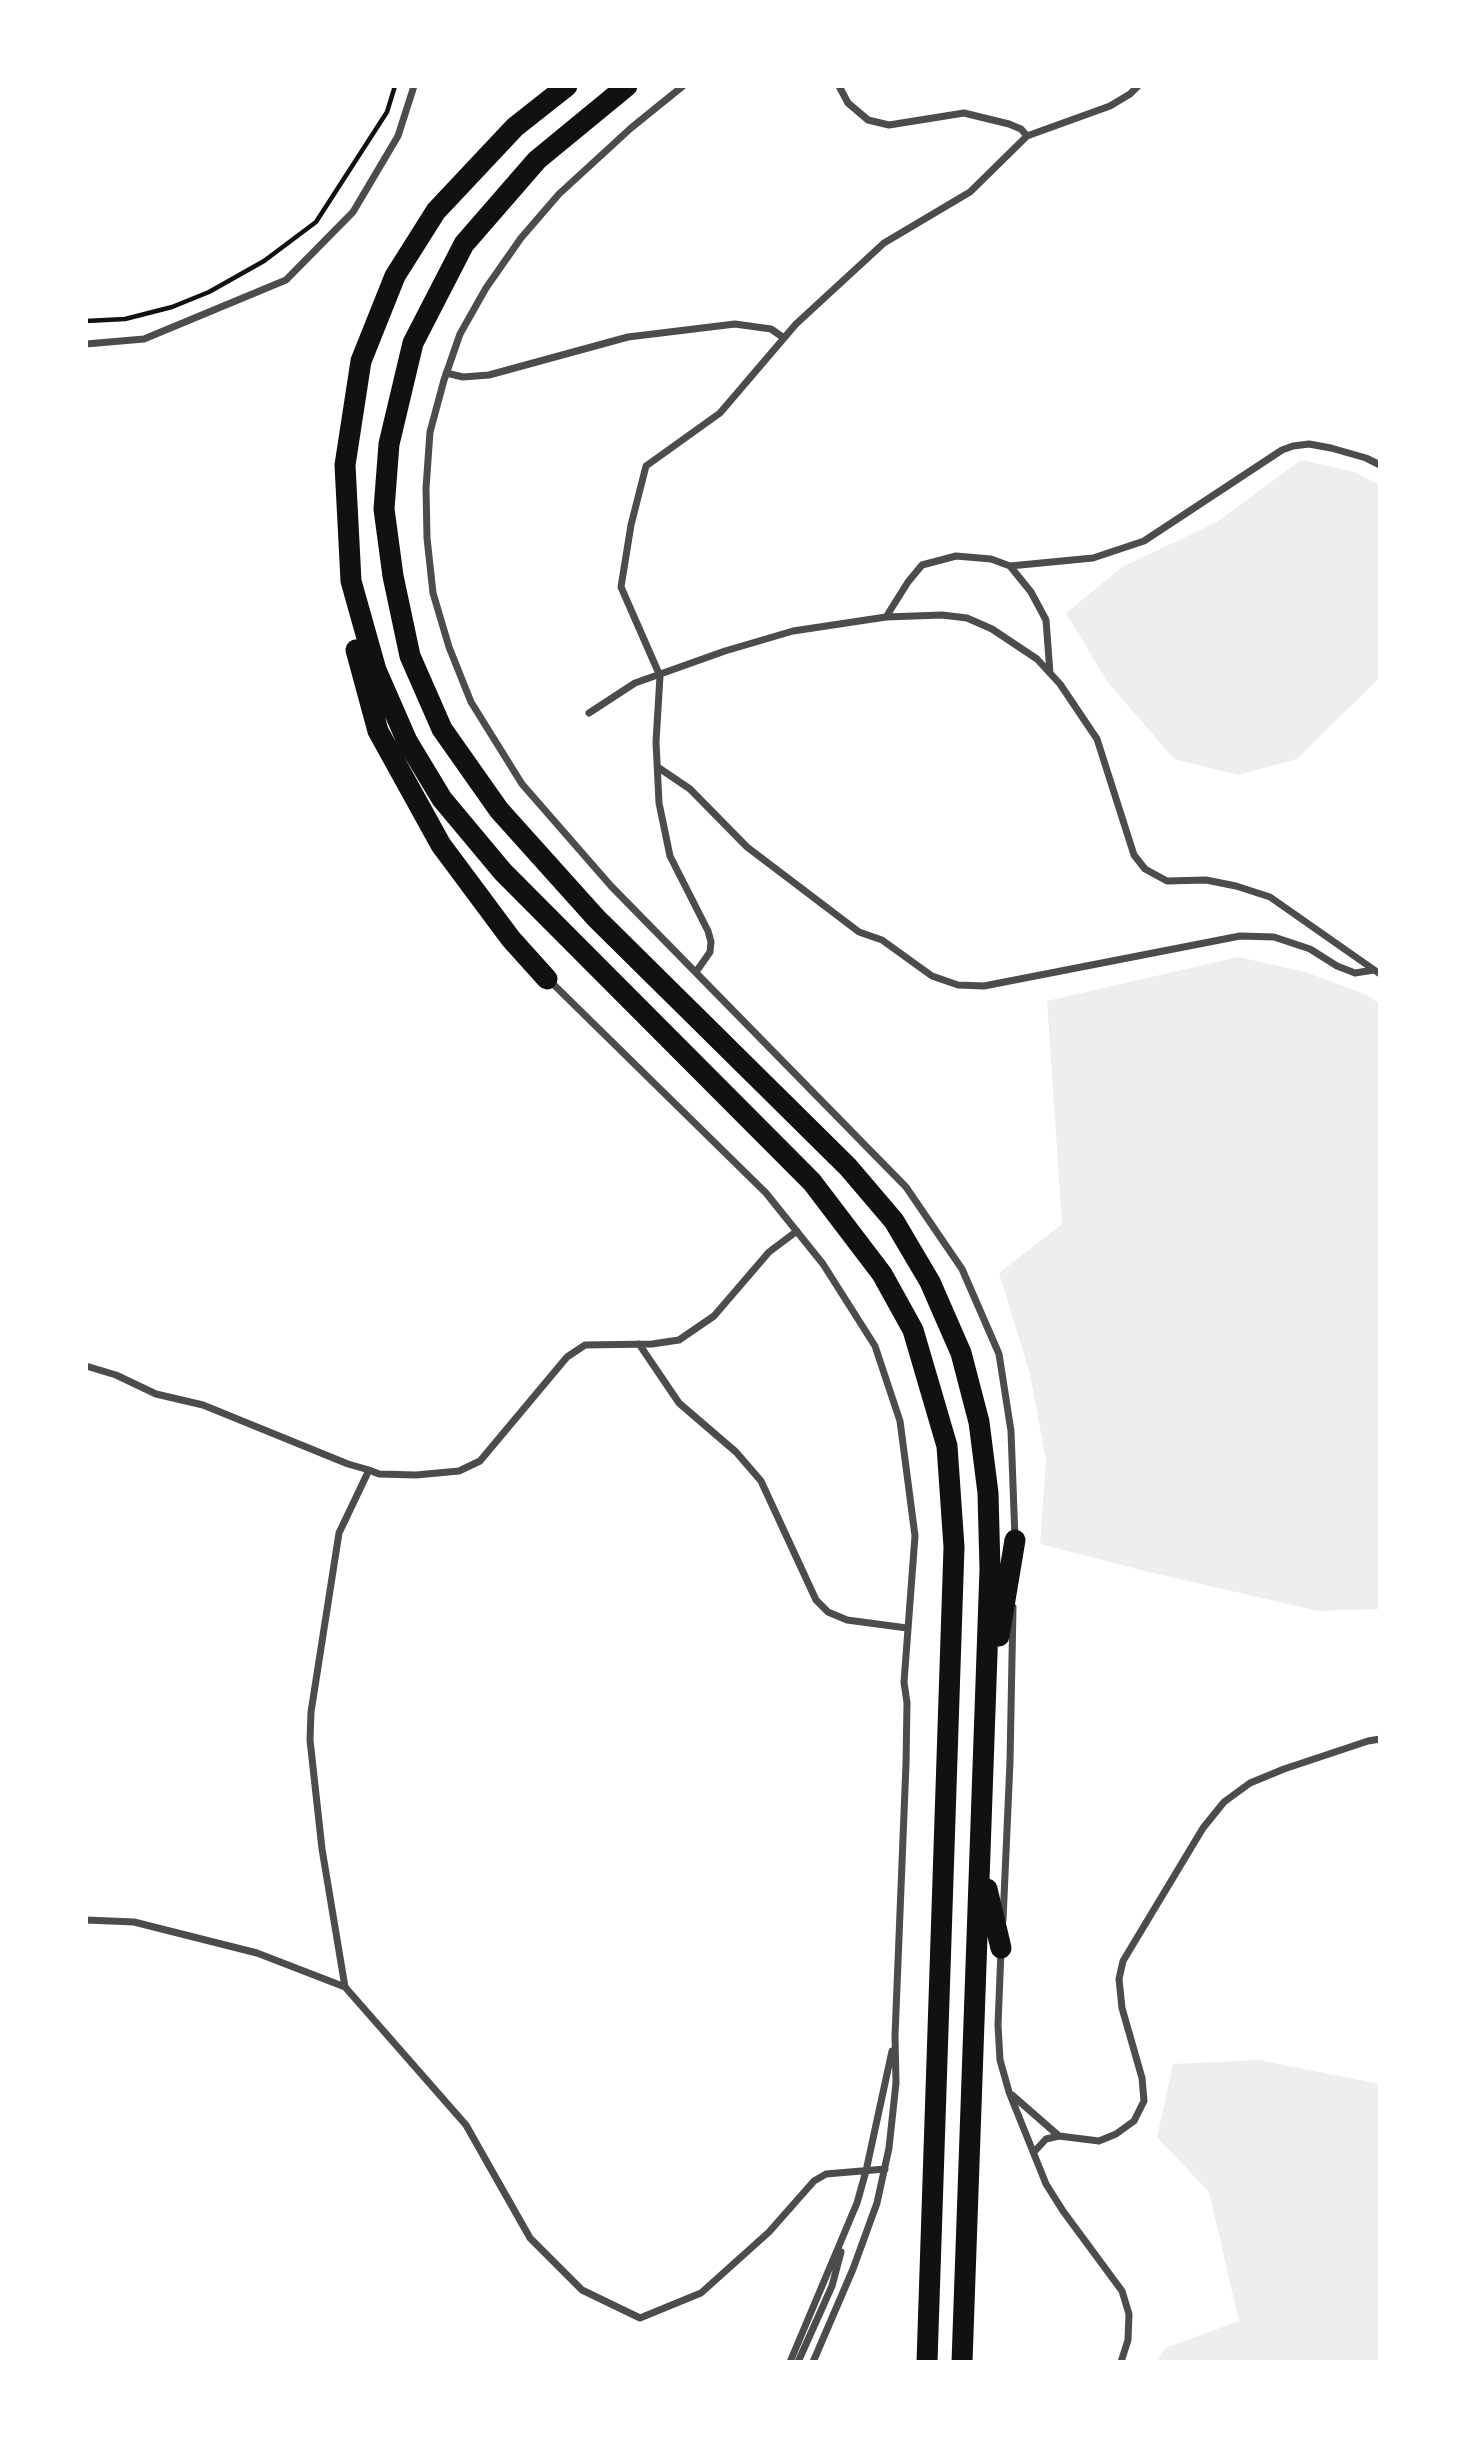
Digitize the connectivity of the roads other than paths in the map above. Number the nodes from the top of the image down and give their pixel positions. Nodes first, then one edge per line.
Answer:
1 (414, 86) edge
2 (567, 86) edge
3 (627, 86) edge
4 (683, 86) edge
5 (839, 86) edge
6 (1138, 86) edge
7 (1027, 136) junction
8 (784, 338) junction
9 (86, 344) edge
10 (446, 373) junction
11 (1380, 465) edge
12 (1010, 566) junction
13 (351, 581) junction
14 (886, 617) junction
15 (1050, 673) junction
16 (660, 676) junction
17 (589, 713) dead end
18 (659, 768) junction
19 (695, 972) junction
20 (1377, 972) edge
21 (547, 979) joint
22 (797, 1231) junction
23 (639, 1344) junction
24 (86, 1366) edge
25 (369, 1470) junction
26 (1015, 1540) junction
27 (907, 1628) junction
28 (985, 1725) junction
29 (1380, 1739) edge
30 (981, 1862) junction
31 (86, 1920) edge
32 (1001, 1948) junction
33 (345, 1987) junction
34 (895, 2036) junction
35 (1009, 2092) junction
36 (1059, 2136) junction
37 (1034, 2152) junction
38 (885, 2169) junction
39 (866, 2171) junction
40 (842, 2241) junction
41 (790, 2362) edge
42 (798, 2362) edge
43 (813, 2362) edge
44 (927, 2362) edge
45 (962, 2362) edge
46 (1121, 2362) edge

1 - 9 street
2 - 13 highway
3 - 28 highway
4 - 10 street
5 - 7 street
6 - 7 street
7 - 8 street
8 - 10 street
8 - 16 street
10 - 19 street
11 - 12 street
12 - 14 street
12 - 15 street
13 - 21 highway
13 - 44 highway
14 - 15 street
14 - 16 street
15 - 20 street
16 - 17 street
16 - 18 street
18 - 19 street
18 - 20 street
19 - 26 street
21 - 22 street
22 - 23 street
22 - 27 street
23 - 25 street
23 - 27 street
24 - 25 street
25 - 33 street
26 - 28 highway
26 - 32 street
27 - 34 street
28 - 30 highway
29 - 36 street
30 - 32 highway
30 - 45 highway
31 - 33 street
32 - 35 street
33 - 39 street
34 - 38 street
34 - 39 street
35 - 36 street
35 - 37 street
36 - 37 street
37 - 46 street
38 - 39 street
38 - 43 street
39 - 40 street
40 - 41 street
40 - 42 street

